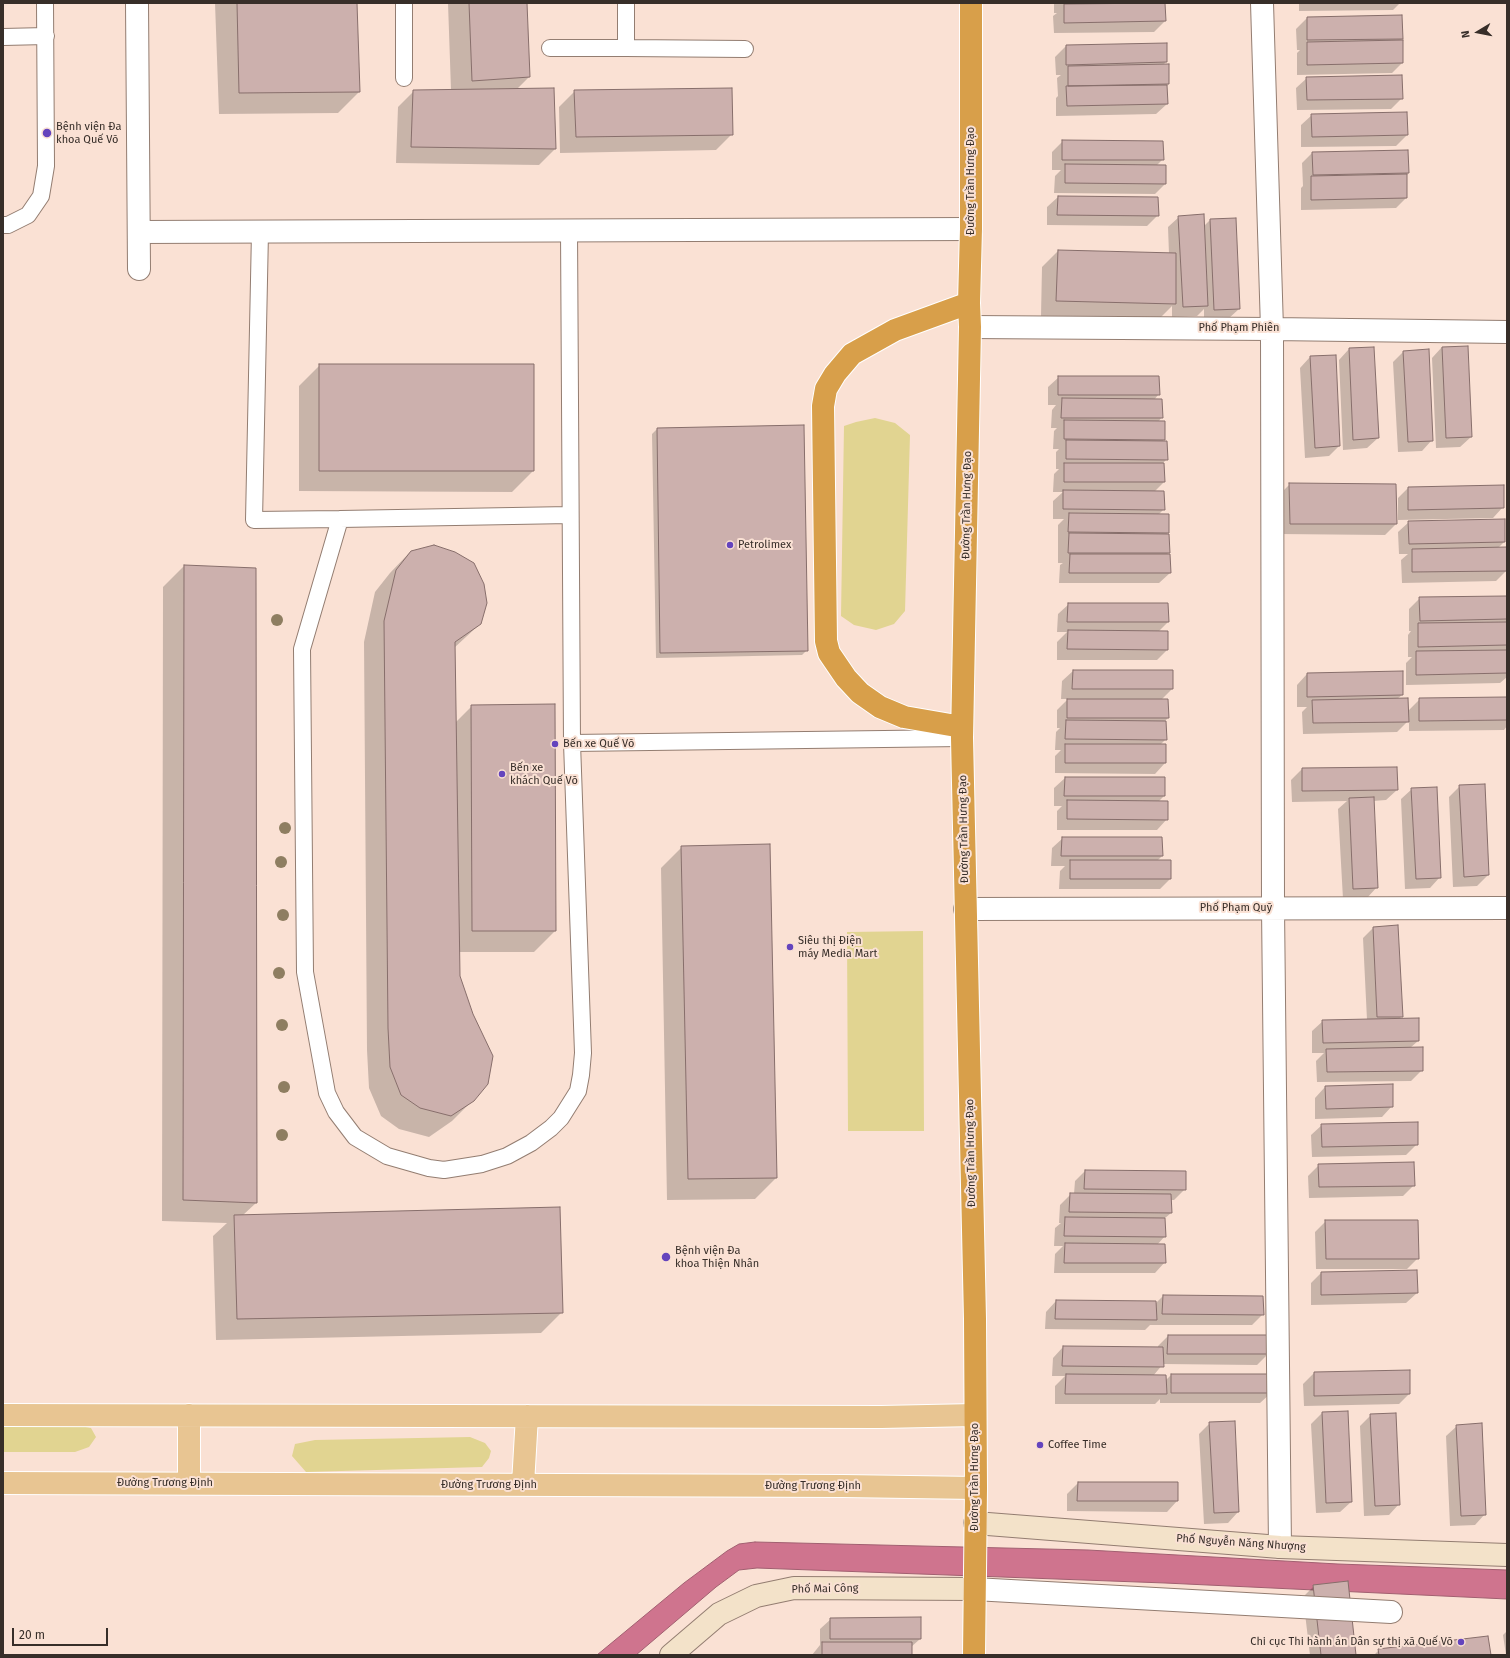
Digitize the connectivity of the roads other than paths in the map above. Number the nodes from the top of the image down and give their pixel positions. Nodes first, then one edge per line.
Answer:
1 (46, 3) edge
2 (137, 3) edge
3 (404, 3) edge
4 (626, 3) edge
5 (971, 3) edge
6 (1262, 3) edge
7 (46, 36) junction
8 (3, 37) edge
9 (550, 48) dead end
10 (626, 48) junction
11 (746, 49) dead end
12 (404, 78) dead end
13 (3, 225) edge
14 (971, 229) junction
15 (569, 230) junction
16 (139, 232) junction
17 (260, 232) junction
18 (139, 269) dead end
19 (969, 304) junction
20 (970, 327) junction
21 (1272, 329) junction
22 (1507, 332) edge
23 (570, 515) junction
24 (340, 519) junction
25 (962, 733) junction
26 (572, 743) junction
27 (1273, 908) junction
28 (1507, 908) edge
29 (965, 909) junction
30 (3, 1415) edge
31 (189, 1415) junction
32 (975, 1415) junction
33 (527, 1416) junction
34 (3, 1483) edge
35 (189, 1483) junction
36 (523, 1484) junction
37 (976, 1488) junction
38 (975, 1523) junction
39 (1280, 1547) junction
40 (1507, 1555) edge
41 (974, 1589) junction
42 (1391, 1612) dead end
43 (671, 1655) edge
44 (974, 1655) edge

1 - 7 lane
2 - 16 street
3 - 12 lane
4 - 10 lane
5 - 14 highway, Đường Trần Hưng Đạo
6 - 21 street
7 - 8 lane
7 - 13 lane
9 - 10 lane
10 - 11 lane
14 - 15 street
14 - 19 highway, Đường Trần Hưng Đạo
15 - 17 street
15 - 23 lane
16 - 17 street
16 - 18 street
17 - 24 lane
19 - 20 highway, Đường Trần Hưng Đạo
19 - 25 highway
20 - 21 street, Phố Phạm Phiên
20 - 25 highway, Đường Trần Hưng Đạo
21 - 22 street, Phố Phạm Phiên
21 - 27 street
23 - 24 lane
23 - 26 lane
24 - 26 lane
25 - 26 lane
25 - 29 highway, Đường Trần Hưng Đạo
27 - 28 street, Phố Phạm Quỹ
27 - 29 street, Phố Phạm Quỹ
27 - 39 street
29 - 32 highway, Đường Trần Hưng Đạo
30 - 31 main road
31 - 33 main road
31 - 35 main road
32 - 33 main road
32 - 37 highway, Đường Trần Hưng Đạo
33 - 36 main road
34 - 35 main road, Đường Trương Định
35 - 36 main road, Đường Trương Định
36 - 37 main road, Đường Trương Định
37 - 38 highway, Đường Trần Hưng Đạo
38 - 39 street, Phố Nguyễn Năng Nhượng
38 - 41 highway, Đường Trần Hưng Đạo
39 - 40 street, Phố Nguyễn Năng Nhượng
41 - 42 street
41 - 43 street, Phố Mai Công
41 - 44 highway, Đường Trần Hưng Đạo

